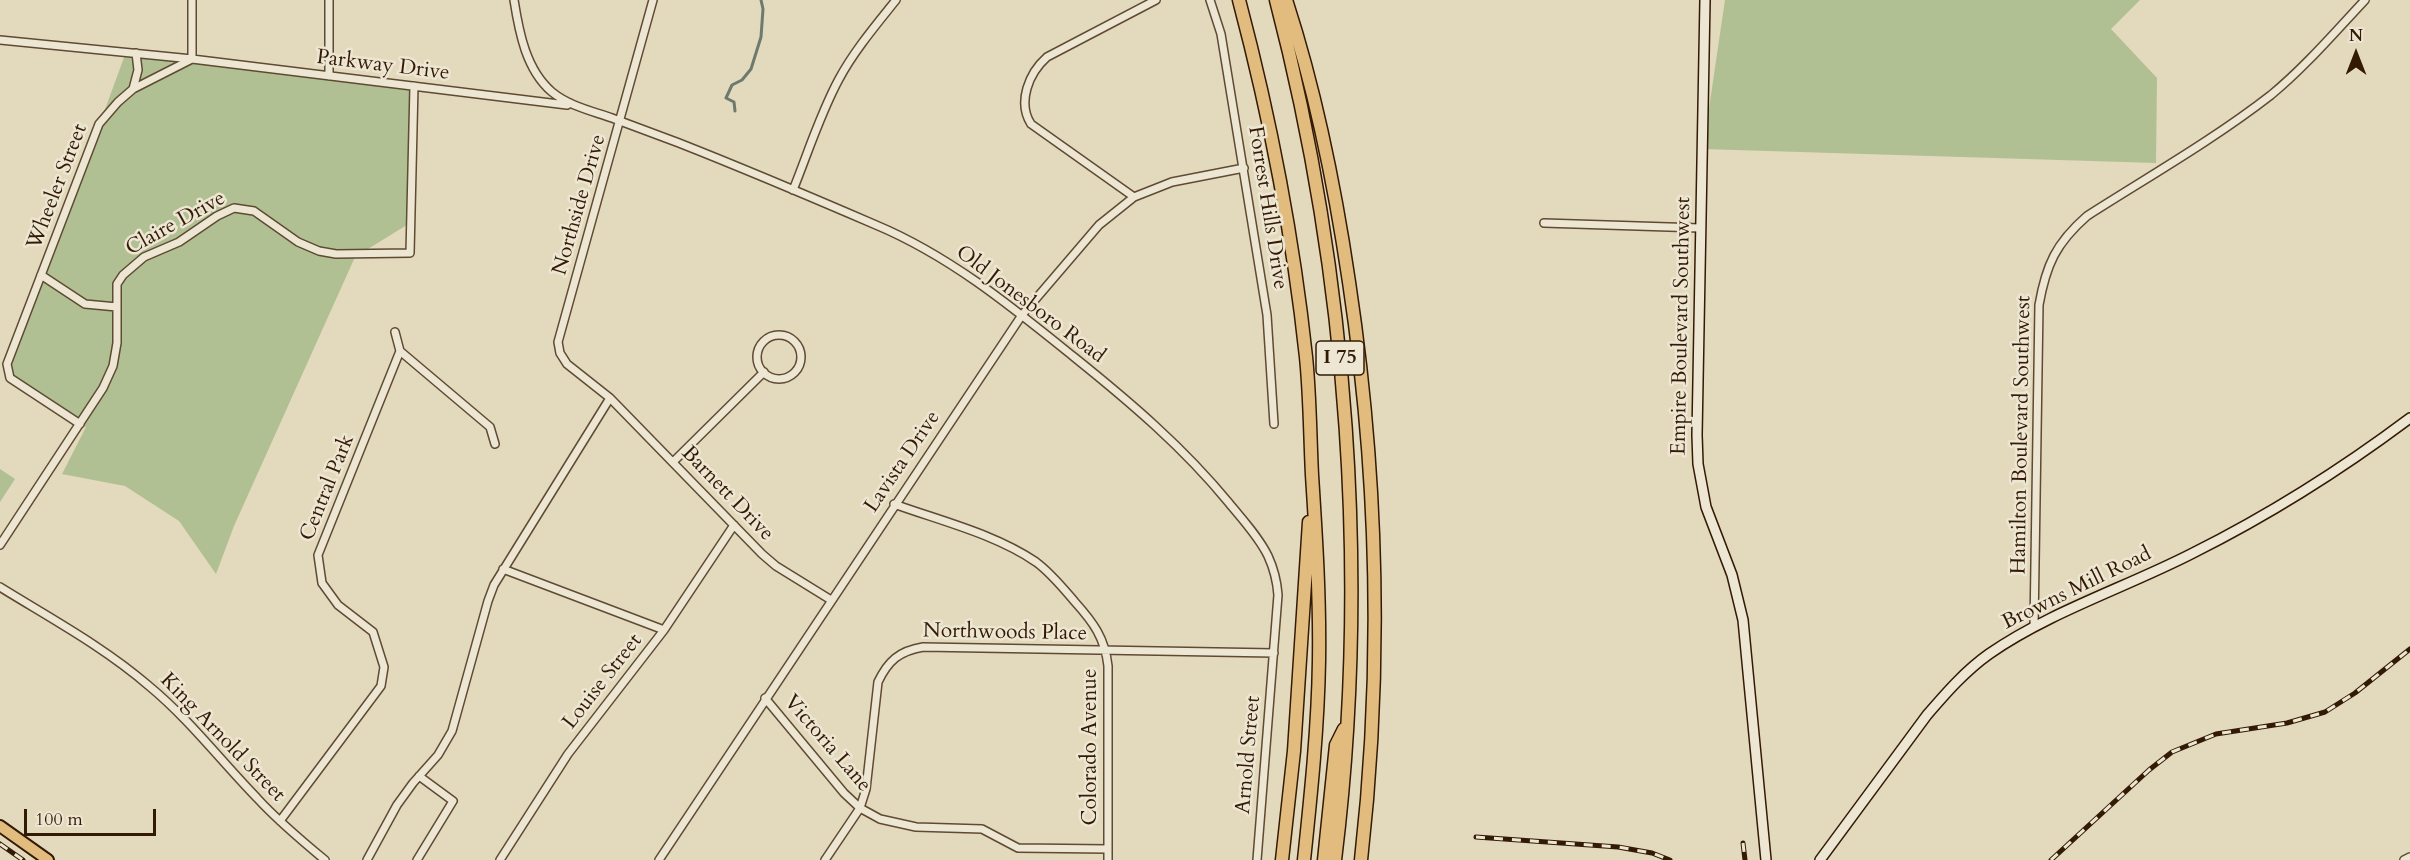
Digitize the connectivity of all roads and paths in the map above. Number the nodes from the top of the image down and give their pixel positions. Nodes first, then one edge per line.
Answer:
1 (192, 0) edge
2 (329, 0) edge
3 (514, 0) edge
4 (653, 0) edge
5 (896, 0) edge
6 (1156, 0) edge
7 (1210, 0) edge
8 (1239, 0) edge
9 (1276, 0) edge
10 (1286, 0) edge
11 (1705, 0) edge
12 (2365, 0) edge
13 (0, 40) edge
14 (136, 53) junction
15 (192, 59) junction
16 (329, 76) junction
17 (414, 86) junction
18 (133, 89) junction
19 (570, 104) junction
20 (620, 121) junction
21 (1244, 168) junction
22 (793, 190) junction
23 (1134, 197) junction
24 (1545, 223) dead end
25 (1700, 228) junction
26 (41, 274) junction
27 (117, 307) junction
28 (1022, 315) junction
29 (395, 332) dead end
30 (400, 351) junction
31 (764, 372) junction
32 (610, 398) junction
33 (2410, 418) edge
34 (80, 424) junction
35 (1274, 424) dead end
36 (495, 444) dead end
37 (673, 462) junction
38 (1312, 473) junction
39 (894, 504) junction
40 (734, 525) junction
41 (0, 545) edge
42 (503, 569) junction
43 (0, 587) edge
44 (831, 600) junction
45 (2034, 627) junction
46 (664, 630) junction
47 (1107, 651) junction
48 (1274, 653) junction
49 (765, 698) junction
50 (1347, 722) junction
51 (419, 776) junction
52 (860, 808) junction
53 (280, 821) junction
54 (0, 826) edge
55 (1108, 849) junction
56 (369, 856) edge
57 (2410, 857) edge
58 (48, 860) edge
59 (325, 860) edge
60 (417, 860) edge
61 (500, 860) edge
62 (659, 860) edge
63 (825, 860) edge
64 (1108, 860) edge
65 (1257, 860) edge
66 (1281, 860) edge
67 (1304, 860) edge
68 (1324, 860) edge
69 (1335, 860) edge
70 (1361, 860) edge
71 (1766, 860) edge
72 (1820, 860) edge
73 (2404, 860) edge

1 - 15 street
2 - 16 street
3 - 19 street, Old Jonesboro Road
4 - 20 street, Northside Drive
5 - 22 street
6 - 23 street
7 - 21 street, Forrest Hills Drive
8 - 38 highway, I 75
9 - 50 highway, I 75
10 - 70 highway
11 - 25 street, Empire Boulevard Southwest
12 - 45 street, Hamilton Boulevard Southwest
13 - 14 street
14 - 15 street
14 - 18 street
15 - 16 street, Parkway Drive
15 - 18 street, Wheeler Street
16 - 17 street, Parkway Drive
17 - 19 street, Parkway Drive
17 - 27 street, Claire Drive
18 - 26 street, Wheeler Street
19 - 20 street, Old Jonesboro Road
20 - 22 street, Old Jonesboro Road
20 - 32 street, Northside Drive
21 - 23 street, Lavista Drive
21 - 35 street, Forrest Hills Drive
22 - 28 street, Old Jonesboro Road
23 - 28 street, Lavista Drive
24 - 25 street
25 - 71 street, Empire Boulevard Southwest
26 - 27 street
26 - 34 street, Wheeler Street
27 - 34 street, Claire Drive
28 - 39 street, Lavista Drive
28 - 48 street, Old Jonesboro Road
29 - 30 street
30 - 36 street
30 - 53 street, Central Park
31 - 31 street
31 - 37 street
32 - 37 street, Barnett Drive
32 - 42 street
33 - 45 street, Browns Mill Road
34 - 41 street, Claire Drive
37 - 40 street, Barnett Drive
38 - 66 highway
38 - 67 highway, I 75
39 - 44 street, Lavista Drive
39 - 47 street, Colorado Avenue
40 - 44 street, Barnett Drive
40 - 46 street, Louise Street
42 - 46 street
42 - 51 street
43 - 53 street, King Arnold Street
44 - 49 street, Lavista Drive
45 - 72 street, Browns Mill Road
46 - 61 street, Louise Street
47 - 48 street, Northwoods Place
47 - 52 street, Northwoods Place
47 - 55 street, Colorado Avenue
48 - 65 street, Arnold Street
49 - 52 street, Victoria Lane
49 - 62 street, Lavista Drive
50 - 68 highway
50 - 69 highway, I 75
51 - 56 street
51 - 60 street
52 - 55 street, Victoria Lane
52 - 63 street
53 - 59 street, King Arnold Street
54 - 58 main road
55 - 64 street, Colorado Avenue
57 - 73 street

